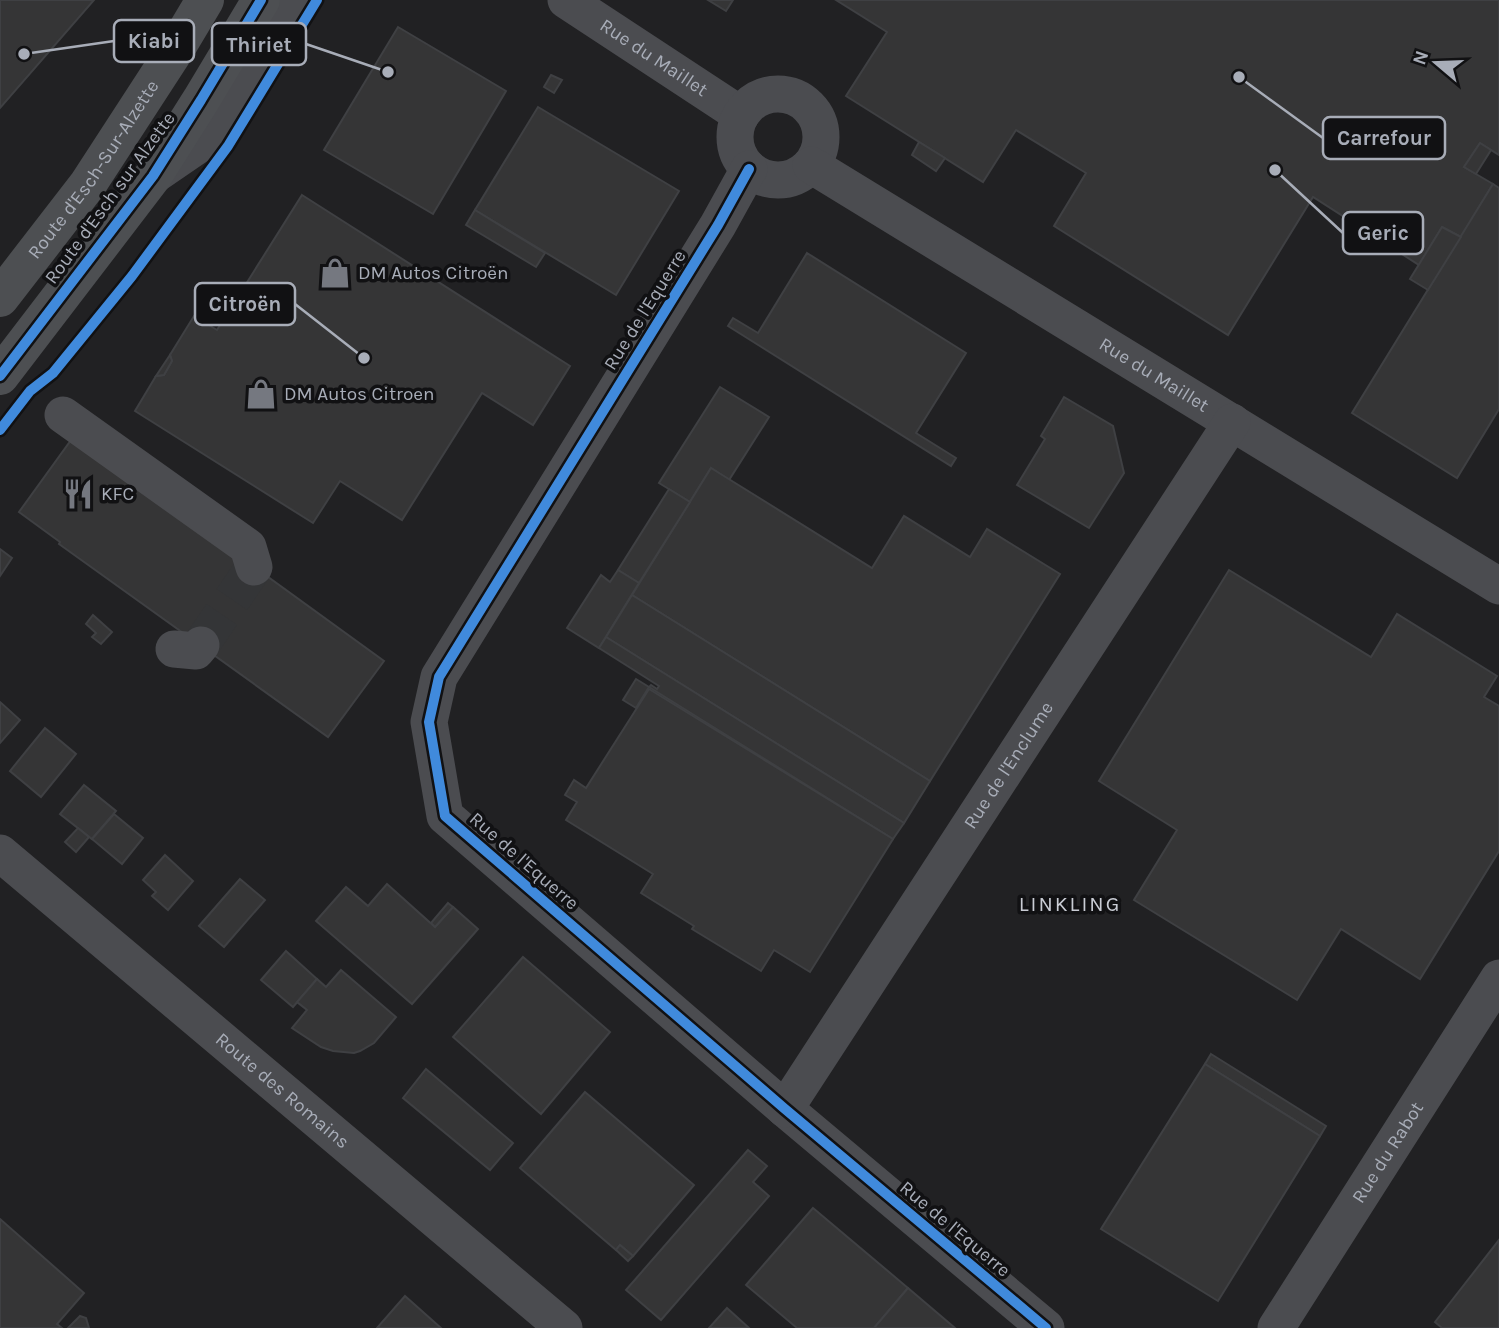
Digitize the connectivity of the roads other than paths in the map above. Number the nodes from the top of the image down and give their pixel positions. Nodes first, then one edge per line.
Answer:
1 (205, 0) edge
2 (261, 0) edge
3 (291, 0) edge
4 (566, 0) edge
5 (741, 115) junction
6 (811, 165) junction
7 (749, 169) junction
8 (153, 176) junction
9 (0, 298) edge
10 (0, 376) edge
11 (63, 415) dead end
12 (1232, 422) junction
13 (254, 567) dead end
14 (1499, 586) edge
15 (0, 853) edge
16 (1499, 978) edge
17 (785, 1109) junction
18 (564, 1328) edge
19 (1046, 1328) edge
20 (1276, 1328) edge

1 - 9 main road, Route d'Esch-Sur-Alzette
2 - 8 main road, Route d'Esch sur Alzette
3 - 8 street
4 - 5 street, Rue du Maillet
5 - 6 street
5 - 7 street
6 - 7 street
6 - 12 street, Rue du Maillet
7 - 17 street, Rue de l'Equerre
8 - 10 main road, Route d'Esch sur Alzette
11 - 13 street
12 - 14 street, Rue du Maillet
12 - 17 street, Rue de l'Enclume
15 - 18 street, Route des Romains
16 - 20 street, Rue du Rabot
17 - 19 street, Rue de l'Equerre

